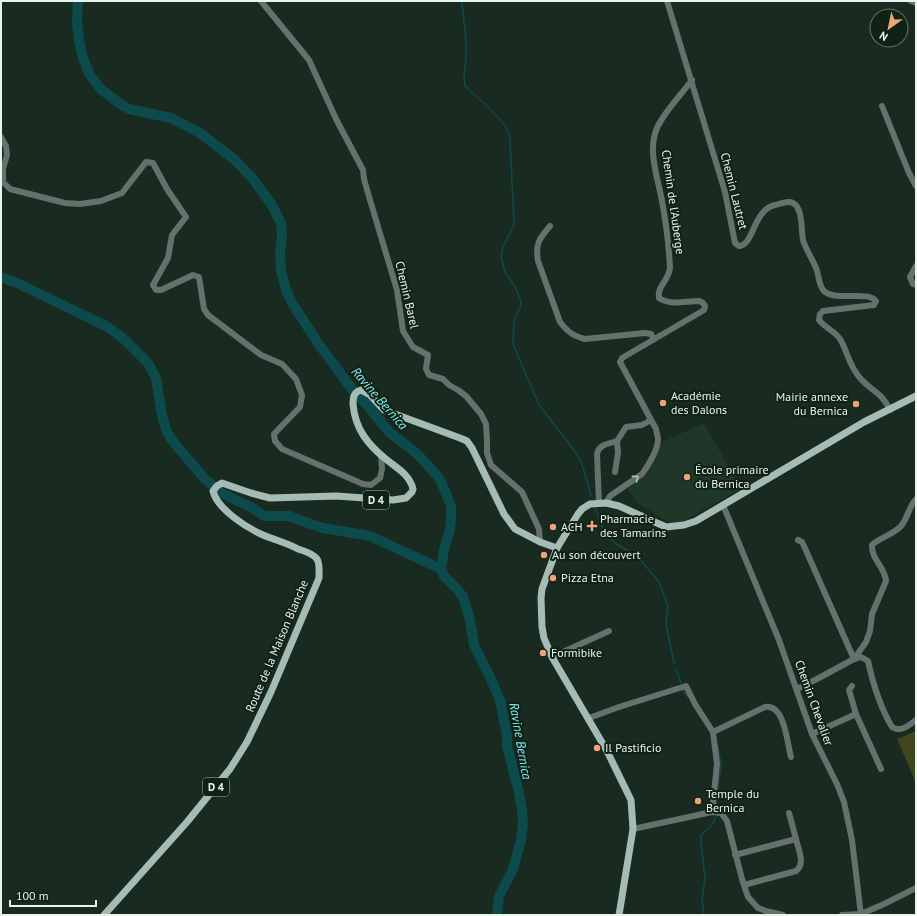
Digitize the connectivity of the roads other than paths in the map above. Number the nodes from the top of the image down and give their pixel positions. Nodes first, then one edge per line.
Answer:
1 (261, 1) edge
2 (667, 1) edge
3 (911, 1) edge
4 (916, 3) edge
5 (692, 80) junction
6 (882, 106) dead end
7 (1, 137) edge
8 (916, 186) edge
9 (550, 226) dead end
10 (916, 266) edge
11 (916, 285) edge
12 (654, 339) junction
13 (916, 396) edge
14 (890, 410) junction
15 (651, 420) junction
16 (617, 441) junction
17 (382, 455) junction
18 (615, 472) dead end
19 (916, 499) edge
20 (602, 503) junction
21 (723, 505) junction
22 (798, 540) dead end
23 (540, 542) junction
24 (557, 548) junction
25 (609, 631) dead end
26 (552, 657) junction
27 (854, 659) junction
28 (852, 686) dead end
29 (797, 689) junction
30 (856, 714) junction
31 (589, 718) junction
32 (916, 720) edge
33 (713, 732) junction
34 (812, 734) junction
35 (791, 757) dead end
36 (881, 769) dead end
37 (712, 812) junction
38 (789, 813) dead end
39 (634, 829) junction
40 (796, 839) junction
41 (735, 855) junction
42 (744, 885) junction
43 (916, 888) edge
44 (861, 914) edge
45 (104, 915) edge
46 (619, 915) edge
47 (783, 915) edge
48 (842, 915) edge

1 - 23 street, Chemin Barel
2 - 5 street, Chemin Lautret
3 - 4 street
5 - 12 street, Chemin de l'Auberge
5 - 14 street, Chemin Lautret
6 - 8 street
7 - 17 street
9 - 12 street
10 - 11 street
12 - 15 street, Chemin de l'Auberge
13 - 14 main road
14 - 21 main road
15 - 16 street
20 -> 15 street, Chemin de l'Auberge
16 - 18 street
16 - 20 street
17 - 23 main road, Route de la Maison Blanche / D 4
17 - 45 main road, Route de la Maison Blanche / D 4
19 - 27 street
20 - 21 main road
20 - 24 main road
21 - 29 street, Chemin Chevalier
22 - 27 street
23 - 24 main road, Route de la Maison Blanche / D 4
24 - 26 main road
25 - 26 street
26 - 31 main road
27 - 29 street
27 - 32 street
28 - 30 street
29 - 34 street, Chemin Chevalier
30 - 34 street
30 - 36 street
31 - 33 street
31 - 39 main road
33 - 35 street
33 - 37 street
34 - 44 street, Chemin Chevalier
37 - 39 street
37 - 41 street
38 - 40 street
39 - 46 main road
40 - 41 street
40 - 42 street
41 - 42 street
42 - 47 street
43 - 44 street
44 - 48 street

